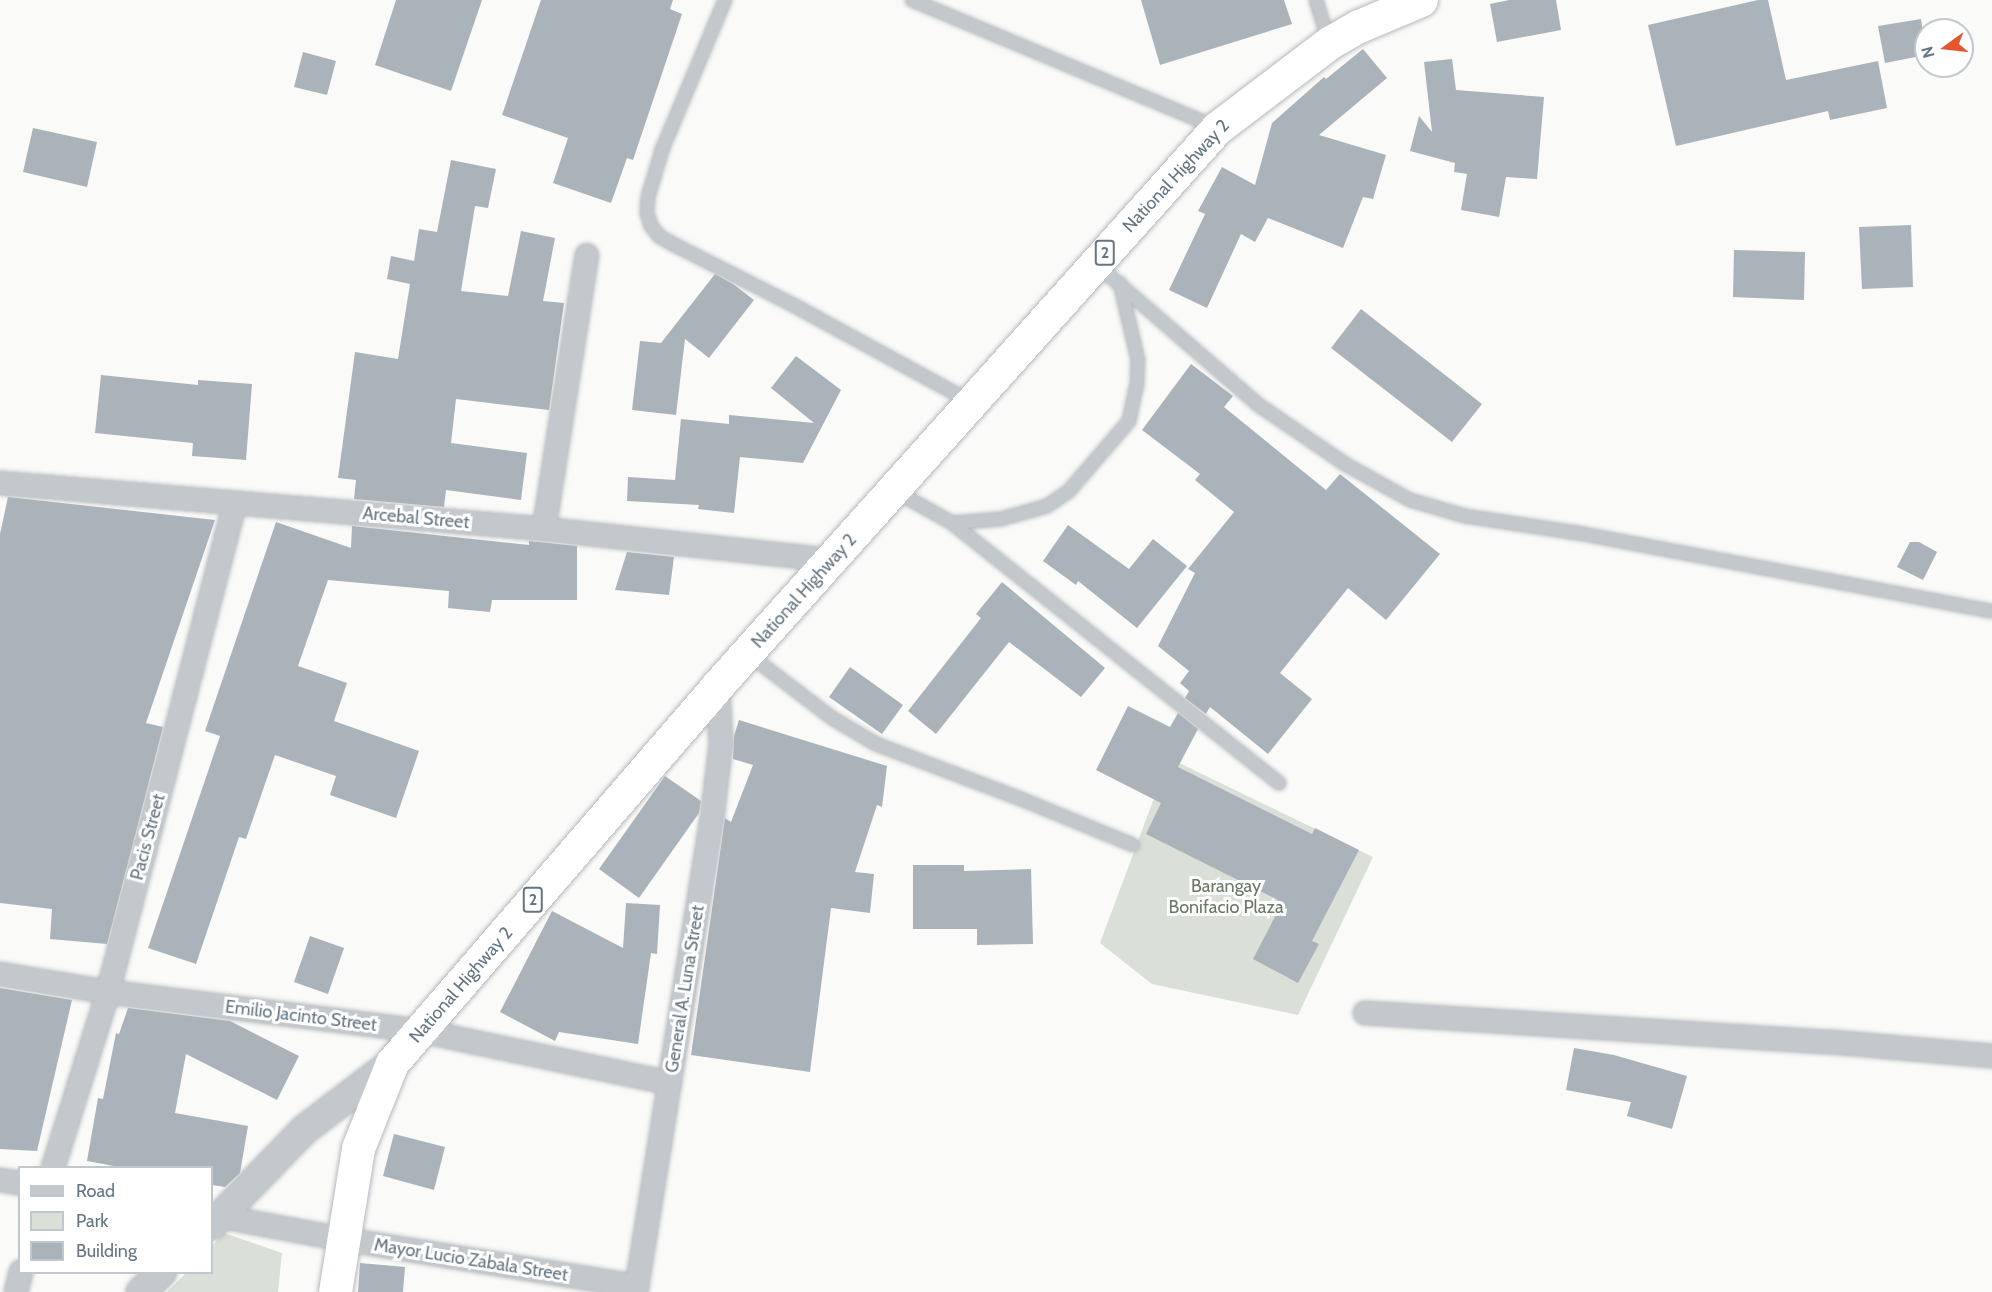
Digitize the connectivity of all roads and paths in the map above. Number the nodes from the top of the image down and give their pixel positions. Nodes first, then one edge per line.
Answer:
1 (725, 0) edge
2 (912, 0) edge
3 (1316, 0) edge
4 (1421, 0) edge
5 (1329, 43) junction
6 (1217, 128) junction
7 (587, 255) dead end
8 (1108, 273) junction
9 (973, 403) junction
10 (0, 483) edge
11 (895, 490) junction
12 (235, 503) junction
13 (952, 523) junction
14 (544, 529) junction
15 (831, 560) junction
16 (1992, 611) edge
17 (747, 654) junction
18 (718, 685) junction
19 (1279, 783) dead end
20 (1132, 844) dead end
21 (0, 974) edge
22 (108, 992) junction
23 (1365, 1013) dead end
24 (421, 1031) junction
25 (1992, 1056) edge
26 (392, 1063) junction
27 (670, 1083) junction
28 (53, 1166) edge
29 (0, 1180) edge
30 (18, 1184) edge
31 (214, 1219) edge
32 (342, 1239) junction
33 (20, 1274) edge
34 (160, 1274) edge
35 (636, 1289) edge
36 (16, 1292) edge
37 (141, 1292) edge
38 (335, 1292) edge

1 - 9 lane
2 - 6 lane
3 - 5 lane
4 - 5 highway, National Highway 2 / 2
5 - 6 highway, National Highway 2 / 2
6 - 8 highway, National Highway 2 / 2
7 - 14 street
8 - 9 highway, National Highway 2 / 2
8 - 13 lane
8 - 16 lane
9 - 11 highway, National Highway 2 / 2
10 - 12 street, Arcebal Street
11 - 13 lane
11 - 15 highway, National Highway 2 / 2
12 - 14 street, Arcebal Street
12 - 22 street, Pacis Street
13 - 19 lane
14 - 15 street, Arcebal Street
15 - 17 highway, National Highway 2 / 2
17 - 18 highway, National Highway 2 / 2
17 - 20 lane
18 - 24 highway, National Highway 2 / 2
18 - 27 street, General A. Luna Street
21 - 22 street, Emilio Jacinto Street
22 - 24 street, Emilio Jacinto Street
22 - 28 street, Pacis Street
23 - 25 street
24 - 26 highway, National Highway 2 / 2
24 - 27 street, Emilio Jacinto Street
26 - 31 street
26 - 32 highway, National Highway 2 / 2
27 - 35 street, General A. Luna Street
29 - 30 street
31 - 32 street, Mayor Lucio Zabala Street
32 - 35 street, Mayor Lucio Zabala Street
32 - 38 highway, National Highway 2 / 2
33 - 36 street
34 - 37 street

